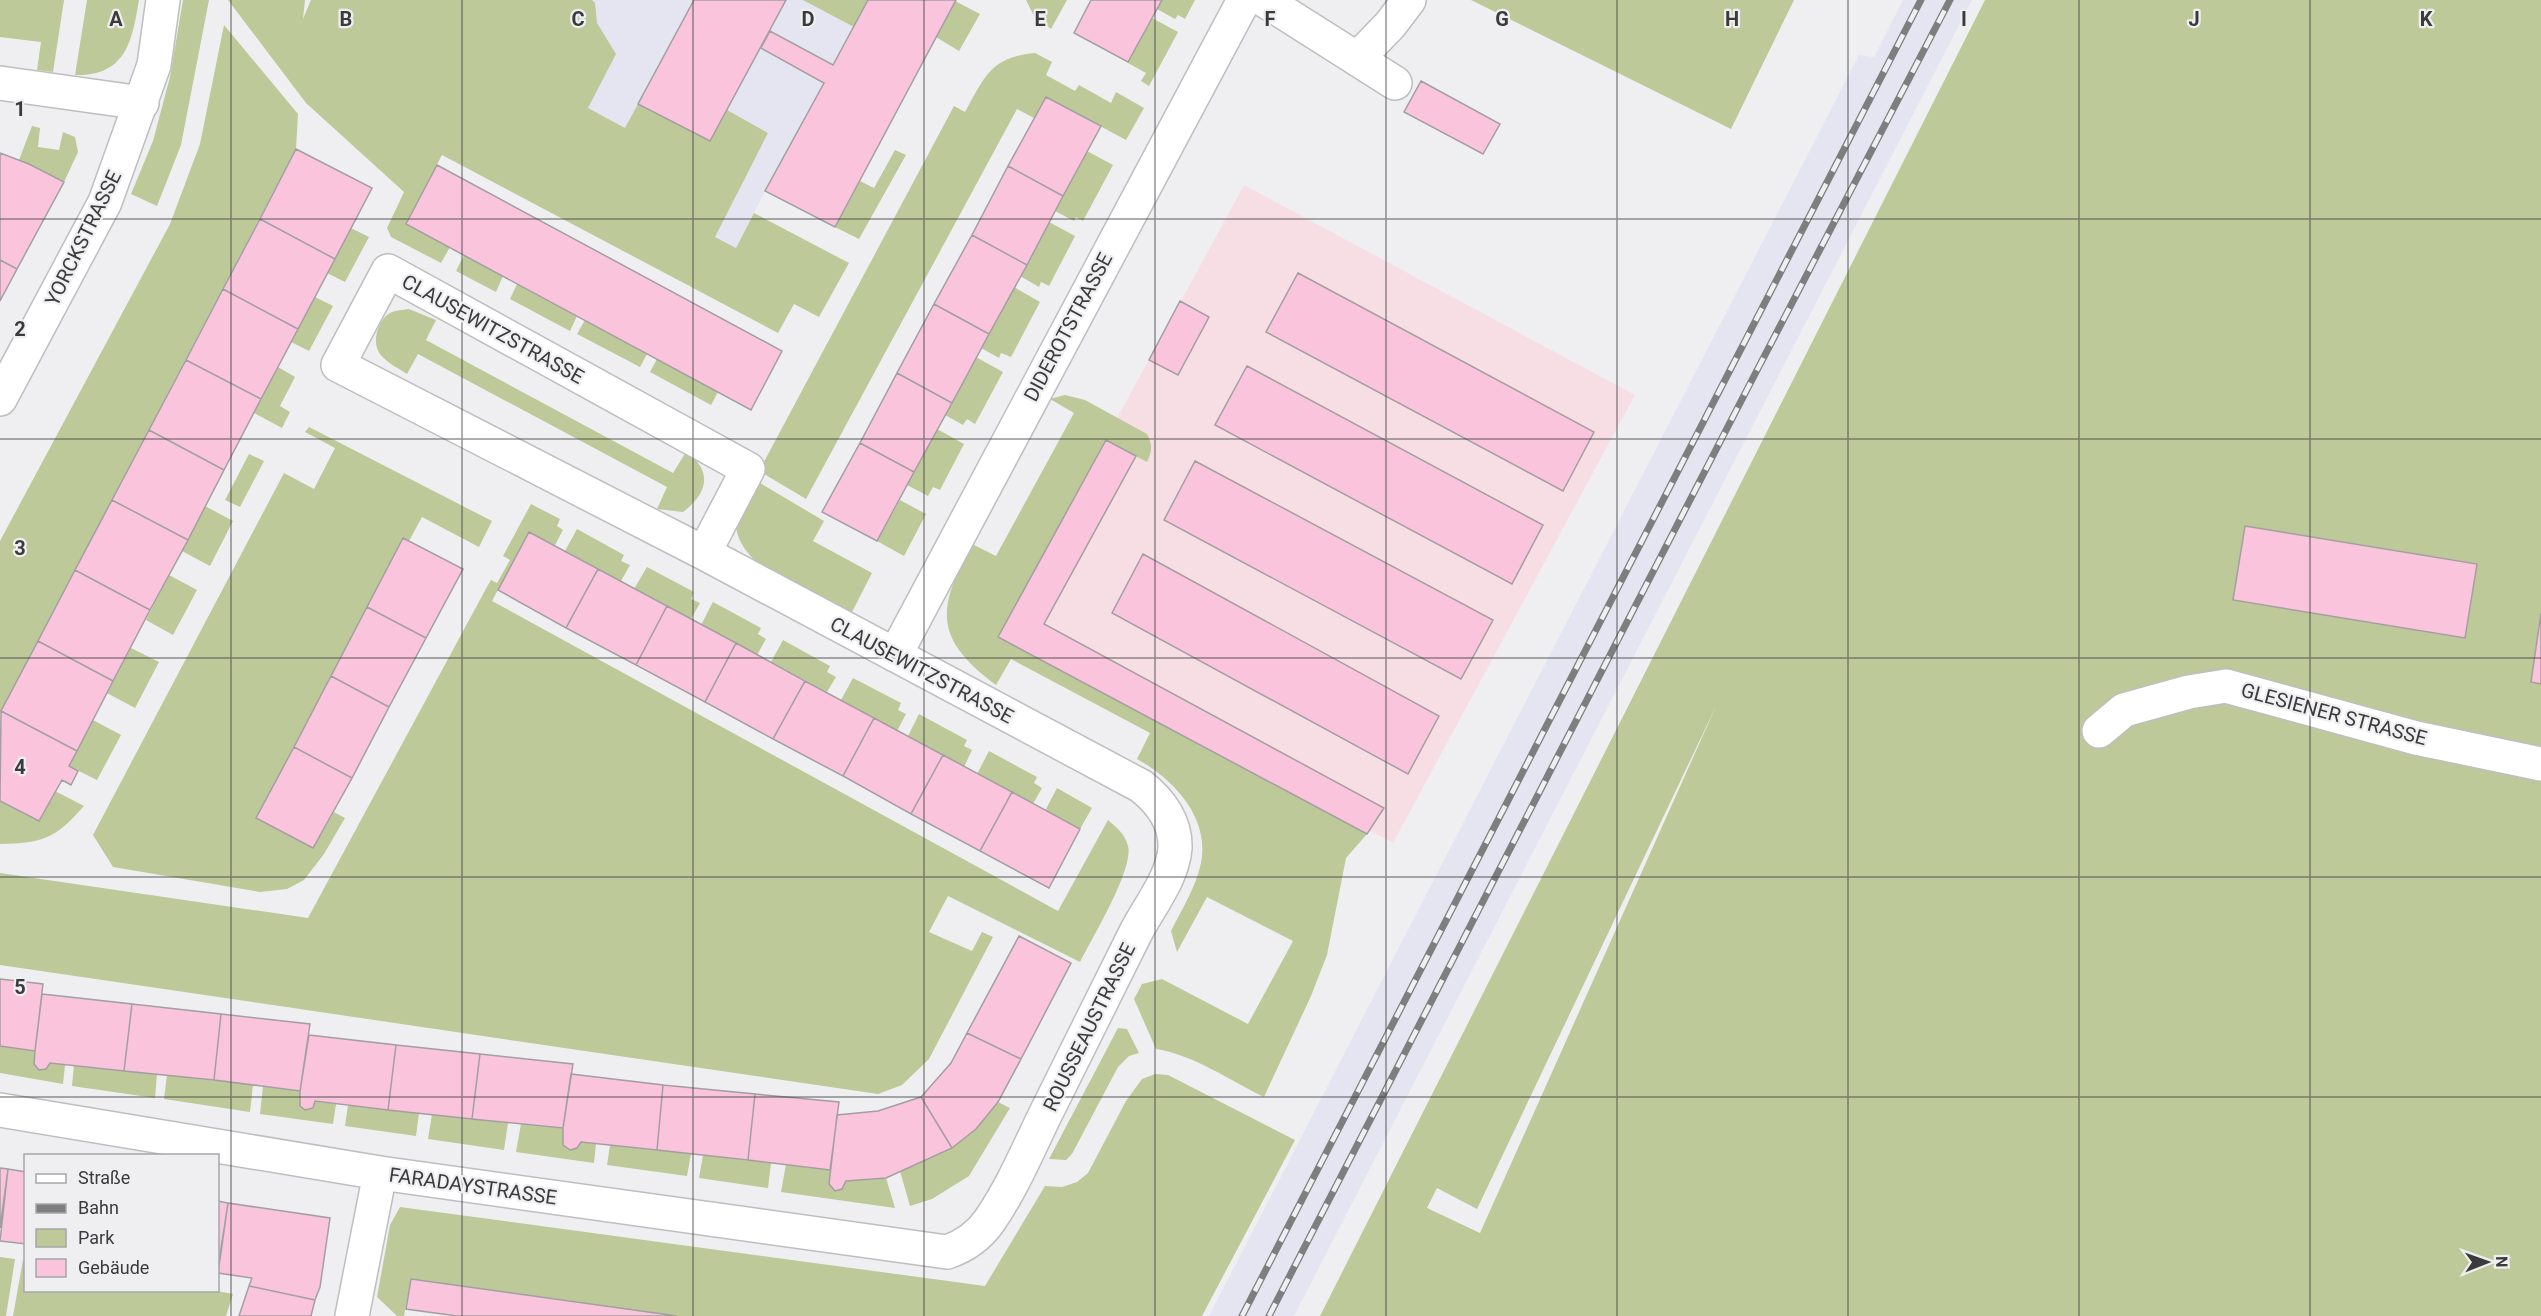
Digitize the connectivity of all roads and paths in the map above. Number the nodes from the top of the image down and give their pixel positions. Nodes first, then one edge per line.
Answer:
1 (164, 0) edge
2 (1244, 0) edge
3 (1264, 0) edge
4 (1409, 0) edge
5 (1357, 59) junction
6 (0, 83) edge
7 (1395, 83) dead end
8 (142, 103) junction
9 (0, 399) edge
10 (704, 553) junction
11 (895, 655) junction
12 (2099, 731) dead end
13 (2541, 764) edge
14 (1141, 786) joint
15 (0, 1110) edge
16 (380, 1173) junction
17 (947, 1252) joint
18 (352, 1316) edge

1 - 8 street, YORCKSTRASSE
2 - 11 street, DIDEROTSTRASSE
3 - 5 street
4 - 5 street
5 - 7 street
6 - 8 street
8 - 9 street, YORCKSTRASSE
10 - 10 street, CLAUSEWITZSTRASSE
10 - 11 street, CLAUSEWITZSTRASSE
11 - 14 street, CLAUSEWITZSTRASSE
12 - 13 street, GLESIENER STRASSE
14 - 17 street, ROUSSEAUSTRASSE
15 - 16 street, FARADAYSTRASSE
16 - 17 street, FARADAYSTRASSE
16 - 18 street

